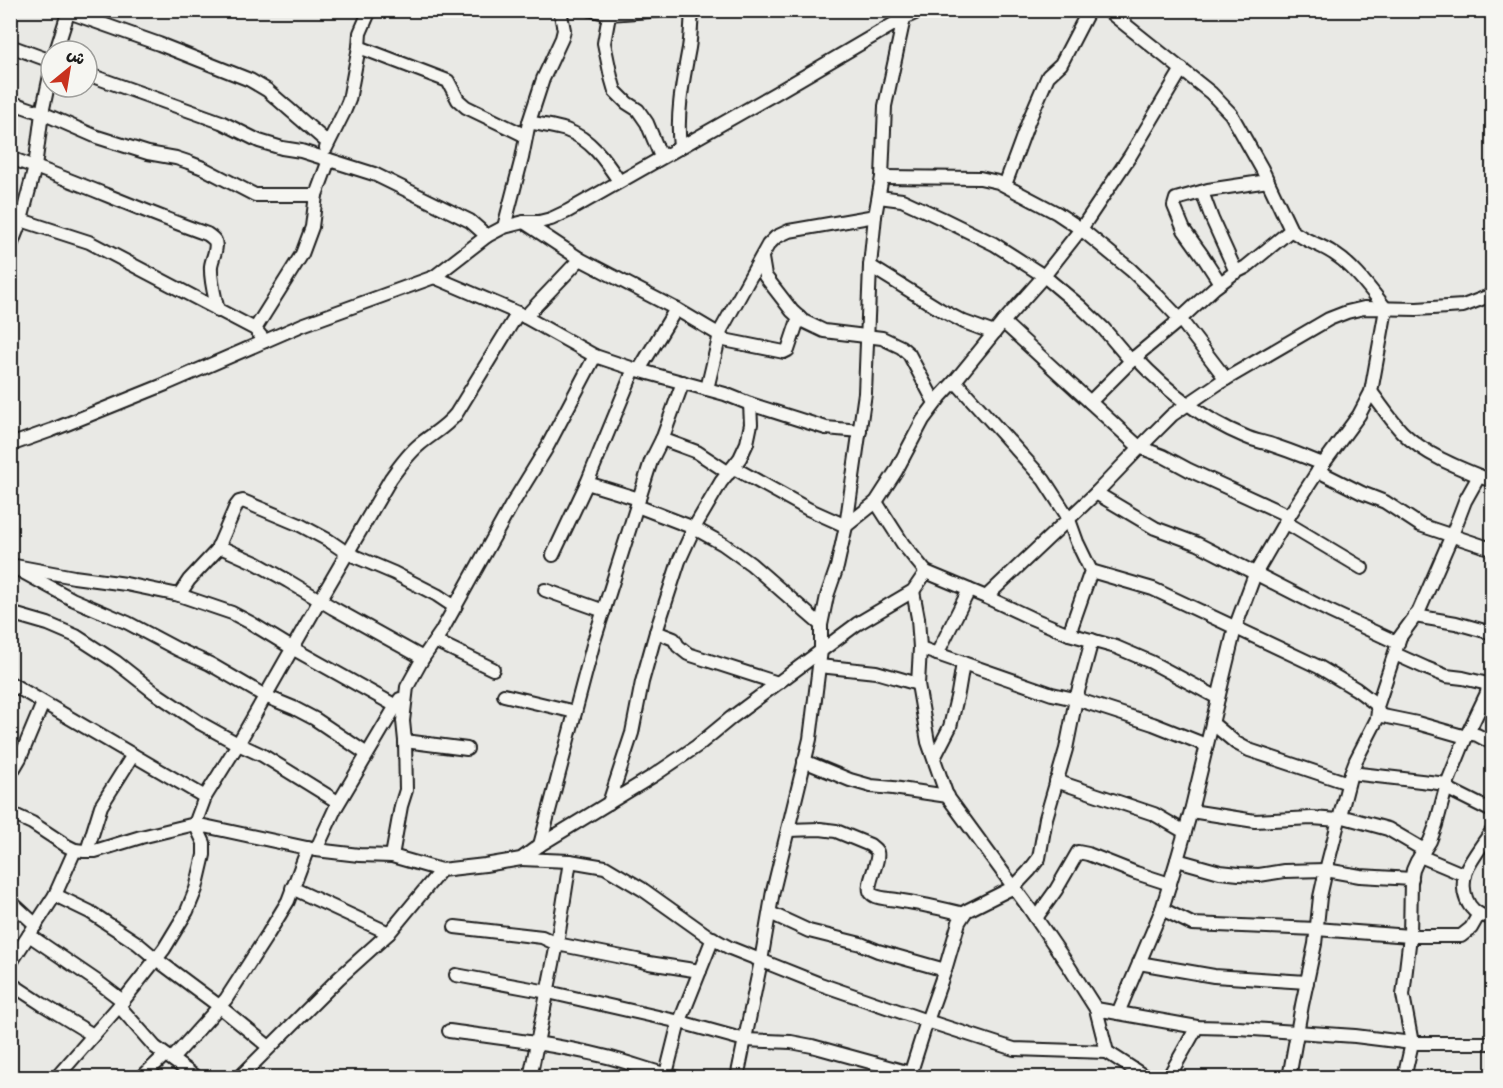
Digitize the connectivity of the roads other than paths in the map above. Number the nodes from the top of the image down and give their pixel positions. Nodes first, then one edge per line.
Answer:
1 (370, 10) edge
2 (560, 10) edge
3 (592, 10) edge
4 (664, 10) edge
5 (692, 10) edge
6 (889, 10) edge
7 (922, 10) edge
8 (1089, 10) edge
9 (1107, 10) edge
10 (67, 11) edge
11 (610, 12) edge
12 (904, 18) junction
13 (59, 39) edge
14 (10, 46) edge
15 (359, 47) junction
16 (39, 57) edge
17 (1182, 69) junction
18 (99, 78) edge
19 (45, 99) edge
20 (10, 102) edge
21 (42, 113) junction
22 (529, 122) junction
23 (526, 136) junction
24 (328, 143) junction
25 (680, 147) junction
26 (661, 157) junction
27 (10, 158) edge
28 (325, 159) junction
29 (36, 167) junction
30 (882, 177) junction
31 (619, 181) junction
32 (1268, 181) junction
33 (1005, 185) junction
34 (1203, 192) junction
35 (316, 195) junction
36 (879, 196) junction
37 (875, 216) junction
38 (21, 220) junction
39 (524, 222) junction
40 (504, 226) junction
41 (1081, 229) junction
42 (1291, 230) junction
43 (487, 236) junction
44 (10, 248) edge
45 (762, 258) junction
46 (580, 259) junction
47 (870, 266) junction
48 (1236, 272) junction
49 (1044, 276) junction
50 (434, 277) junction
51 (1220, 284) junction
52 (1492, 295) edge
53 (676, 309) junction
54 (1386, 309) junction
55 (218, 311) junction
56 (521, 315) junction
57 (799, 317) junction
58 (1180, 319) junction
59 (1003, 322) junction
60 (255, 329) junction
61 (994, 333) junction
62 (868, 336) junction
63 (720, 337) junction
64 (265, 341) junction
65 (595, 356) junction
66 (1133, 359) junction
67 (637, 369) junction
68 (1226, 379) junction
69 (955, 381) junction
70 (683, 382) junction
71 (707, 389) junction
72 (1371, 392) junction
73 (1090, 402) junction
74 (750, 404) junction
75 (935, 404) junction
76 (1189, 404) junction
77 (860, 431) junction
78 (662, 439) junction
79 (11, 443) edge
80 (1139, 447) junction
81 (1321, 467) junction
82 (732, 470) junction
83 (1479, 476) junction
84 (1492, 481) edge
85 (587, 483) junction
86 (1096, 493) junction
87 (638, 502) junction
88 (876, 502) junction
89 (1068, 517) junction
90 (1287, 519) junction
91 (846, 526) junction
92 (694, 528) junction
93 (1452, 535) junction
94 (218, 546) junction
95 (1492, 549) edge
96 (347, 553) junction
97 (553, 555) dead end
98 (10, 565) edge
99 (1362, 568) dead end
100 (1091, 571) junction
101 (926, 572) junction
102 (1255, 574) junction
103 (545, 590) dead end
104 (969, 590) junction
105 (914, 591) junction
106 (178, 595) junction
107 (986, 597) junction
108 (320, 600) junction
109 (455, 607) junction
110 (604, 611) junction
111 (10, 613) edge
112 (1415, 616) junction
113 (821, 625) junction
114 (1235, 628) junction
115 (656, 632) junction
116 (1492, 633) edge
117 (1069, 634) junction
118 (1092, 640) junction
119 (435, 641) junction
120 (292, 648) junction
121 (920, 648) junction
122 (1396, 648) junction
123 (821, 650) junction
124 (937, 654) junction
125 (423, 658) junction
126 (963, 663) junction
127 (819, 666) junction
128 (493, 669) dead end
129 (10, 683) edge
130 (778, 683) junction
131 (918, 684) junction
132 (1491, 684) edge
133 (407, 687) junction
134 (504, 694) dead end
135 (265, 696) junction
136 (1076, 699) junction
137 (1218, 699) junction
138 (43, 703) junction
139 (396, 706) junction
140 (1377, 711) junction
141 (575, 712) junction
142 (1212, 723) junction
143 (1467, 735) junction
144 (405, 741) junction
145 (1492, 743) edge
146 (238, 744) junction
147 (1206, 745) junction
148 (466, 749) dead end
149 (367, 754) junction
150 (132, 755) junction
151 (934, 758) junction
152 (804, 761) junction
153 (10, 775) edge
154 (1350, 778) junction
155 (1056, 781) junction
156 (1447, 786) junction
157 (948, 796) junction
158 (205, 797) junction
159 (338, 802) junction
160 (609, 803) junction
161 (1191, 811) junction
162 (1492, 811) edge
163 (10, 813) edge
164 (1339, 818) junction
165 (195, 824) junction
166 (788, 830) junction
167 (1492, 831) edge
168 (1185, 832) junction
169 (540, 845) junction
170 (312, 849) junction
171 (81, 850) junction
172 (1422, 853) junction
173 (392, 856) junction
174 (521, 859) junction
175 (1177, 860) junction
176 (570, 861) junction
177 (441, 870) junction
178 (1326, 870) junction
179 (1465, 874) junction
180 (1412, 879) junction
181 (1170, 884) junction
182 (1014, 887) junction
183 (292, 888) junction
184 (56, 895) junction
185 (10, 901) edge
186 (1162, 909) junction
187 (770, 913) junction
188 (964, 914) junction
189 (1479, 914) junction
190 (1036, 918) junction
191 (1492, 918) edge
192 (455, 927) dead end
193 (1316, 929) junction
194 (33, 930) junction
195 (389, 933) junction
196 (1410, 936) junction
197 (713, 938) junction
198 (557, 944) junction
199 (156, 959) junction
200 (761, 961) junction
201 (1139, 963) junction
202 (10, 964) edge
203 (945, 970) junction
204 (700, 971) junction
205 (456, 975) dead end
206 (1307, 982) junction
207 (10, 983) edge
208 (548, 992) junction
209 (121, 1004) junction
210 (219, 1006) junction
211 (1096, 1010) junction
212 (1119, 1013) junction
213 (927, 1021) junction
214 (680, 1022) junction
215 (1197, 1027) junction
216 (449, 1031) dead end
217 (1296, 1032) junction
218 (93, 1035) junction
219 (745, 1040) junction
220 (538, 1043) junction
221 (1412, 1043) junction
222 (1492, 1043) edge
223 (269, 1047) junction
224 (1107, 1052) junction
225 (168, 1057) junction
226 (913, 1076) edge
227 (56, 1077) edge
228 (141, 1077) edge
229 (197, 1077) edge
230 (239, 1077) edge
231 (530, 1077) edge
232 (670, 1077) edge
233 (737, 1077) edge
234 (1147, 1077) edge
235 (1168, 1077) edge
236 (1289, 1077) edge
237 (1404, 1077) edge

1 - 15 street
2 - 22 street
3 - 11 street
4 - 11 street
5 - 25 street
6 - 12 street
7 - 12 street
8 - 33 street
9 - 17 street
10 - 13 street
10 - 24 street
11 - 26 street
12 - 25 street
12 - 30 street
14 - 16 street
15 - 23 street
15 - 24 street
17 - 32 street
17 - 41 street
18 - 28 street
19 - 21 street
20 - 21 street
21 - 29 street
21 - 35 street
22 - 23 street
22 - 31 street
23 - 40 street
24 - 28 street
25 - 26 street
26 - 31 street
27 - 29 street
28 - 35 street
28 - 43 street
29 - 38 street
29 - 55 street
30 - 33 street
30 - 36 street
31 - 39 street
32 - 34 street
32 - 42 street
33 - 41 street
34 - 48 street
34 - 51 street
35 - 60 street
36 - 37 street
36 - 49 street
37 - 45 street
37 - 47 street
38 - 44 street
38 - 55 street
39 - 40 street
39 - 46 street
40 - 43 street
41 - 49 street
41 - 58 street
42 - 48 street
42 - 54 street
43 - 50 street
45 - 57 street
45 - 63 street
46 - 53 street
46 - 56 street
47 - 61 street
47 - 62 street
48 - 51 street
49 - 59 street
49 - 66 street
50 - 56 street
50 - 64 street
51 - 58 street
52 - 54 street
53 - 63 street
53 - 67 street
54 - 68 street
54 - 72 street
55 - 60 street
56 - 65 street
56 - 96 street
57 - 62 street
57 - 63 street
58 - 66 street
58 - 68 street
59 - 61 street
59 - 73 street
60 - 64 street
61 - 69 street
62 - 75 street
62 - 77 street
63 - 71 street
64 - 79 street
65 - 67 street
65 - 109 street
66 - 73 street
66 - 76 street
67 - 70 street
67 - 85 street
68 - 76 street
69 - 75 street
69 - 89 street
70 - 71 street
70 - 78 street
71 - 74 street
72 - 81 street
72 - 83 street
73 - 80 street
74 - 77 street
74 - 82 street
75 - 88 street
76 - 80 street
76 - 81 street
77 - 91 street
78 - 82 street
78 - 87 street
80 - 86 street
80 - 90 street
81 - 90 street
81 - 93 street
82 - 91 street
82 - 92 street
83 - 84 street
83 - 93 street
85 - 87 street
85 - 97 street
86 - 89 street
86 - 102 street
87 - 92 street
87 - 110 street
88 - 91 street
88 - 101 street
89 - 100 street
89 - 107 street
90 - 99 street
90 - 102 street
91 - 113 street
92 - 113 street
92 - 115 street
93 - 95 street
93 - 112 street
94 - 96 street
94 - 106 street
94 - 108 street
96 - 108 street
96 - 109 street
98 - 106 street
98 - 135 street
100 - 114 street
100 - 117 street
101 - 104 street
101 - 105 street
102 - 114 street
102 - 122 street
103 - 110 street
104 - 107 street
104 - 124 street
105 - 121 street
105 - 123 street
106 - 120 street
107 - 117 street
108 - 120 street
108 - 125 street
109 - 119 street
110 - 141 street
111 - 146 street
112 - 116 street
112 - 122 street
113 - 123 street
114 - 137 street
114 - 140 street
115 - 130 street
115 - 160 street
117 - 118 street
118 - 136 street
118 - 137 street
119 - 125 street
119 - 128 street
120 - 135 street
120 - 139 street
121 - 124 street
121 - 131 street
122 - 132 street
122 - 140 street
123 - 127 street
123 - 130 street
124 - 126 street
125 - 133 street
126 - 136 street
126 - 151 street
127 - 131 street
127 - 152 street
129 - 138 street
130 - 160 street
131 - 151 street
132 - 143 street
133 - 139 street
133 - 144 street
134 - 141 street
135 - 146 street
135 - 149 street
136 - 147 street
136 - 155 street
137 - 142 street
138 - 150 street
138 - 153 street
139 - 149 street
140 - 143 street
140 - 154 street
141 - 169 street
142 - 147 street
142 - 154 street
143 - 145 street
143 - 156 street
144 - 148 street
144 - 173 street
146 - 158 street
146 - 159 street
147 - 161 street
149 - 159 street
150 - 158 street
150 - 171 street
151 - 157 street
152 - 157 street
152 - 166 street
154 - 156 street
154 - 164 street
155 - 168 street
155 - 182 street
156 - 162 street
156 - 172 street
157 - 182 street
158 - 165 street
159 - 170 street
160 - 169 street
161 - 164 street
161 - 168 street
163 - 171 street
164 - 172 street
164 - 178 street
165 - 170 street
165 - 171 street
165 - 199 street
166 - 187 street
166 - 188 street
167 - 179 street
168 - 175 street
169 - 174 street
170 - 173 street
170 - 183 street
171 - 184 street
172 - 179 street
172 - 180 street
173 - 177 street
174 - 176 street
174 - 177 street
175 - 178 street
175 - 181 street
176 - 197 street
176 - 198 street
177 - 195 street
178 - 180 street
178 - 193 street
179 - 189 street
180 - 196 street
181 - 186 street
181 - 190 street
182 - 188 street
182 - 190 street
183 - 195 street
183 - 210 street
184 - 194 street
184 - 199 street
185 - 194 street
186 - 193 street
186 - 201 street
187 - 200 street
187 - 203 street
188 - 203 street
189 - 191 street
189 - 196 street
190 - 211 street
192 - 198 street
193 - 196 street
193 - 206 street
194 - 202 street
194 - 209 street
195 - 223 street
196 - 221 street
197 - 200 street
197 - 204 street
198 - 204 street
198 - 208 street
199 - 209 street
199 - 210 street
200 - 213 street
200 - 219 street
201 - 206 street
201 - 212 street
203 - 213 street
204 - 214 street
205 - 208 street
206 - 217 street
207 - 218 street
208 - 214 street
208 - 220 street
209 - 218 street
209 - 225 street
210 - 223 street
210 - 225 street
211 - 212 street
211 - 224 street
212 - 215 street
213 - 224 street
213 - 226 street
214 - 219 street
214 - 232 street
215 - 217 street
215 - 235 street
216 - 220 street
217 - 221 street
217 - 236 street
218 - 227 street
219 - 226 street
219 - 233 street
220 - 231 street
220 - 232 street
221 - 222 street
221 - 237 street
223 - 230 street
224 - 234 street
225 - 228 street
225 - 229 street

